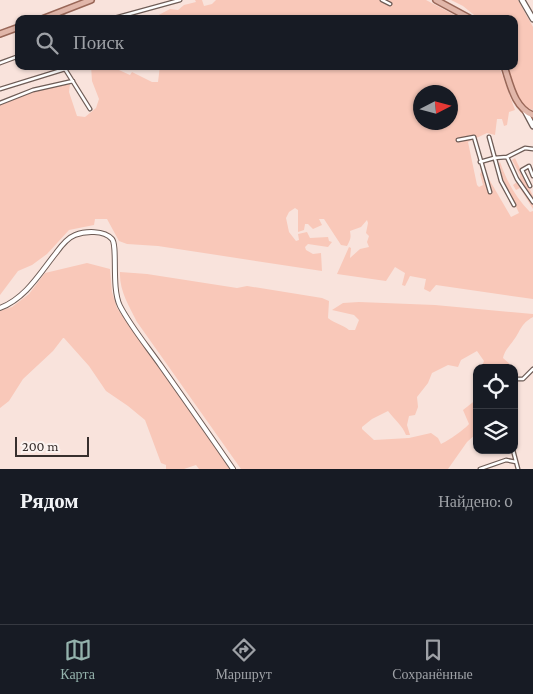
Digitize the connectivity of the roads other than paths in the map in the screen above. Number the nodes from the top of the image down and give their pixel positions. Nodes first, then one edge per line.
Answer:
1 (91, 0) edge
2 (180, 0) edge
3 (382, 0) edge
4 (436, 0) edge
5 (522, 0) edge
6 (390, 4) dead end
7 (54, 14) joint
8 (58, 15) edge
9 (126, 15) edge
10 (464, 15) edge
11 (533, 19) edge
12 (15, 28) edge
13 (0, 34) edge
14 (15, 57) edge
15 (0, 63) edge
16 (62, 70) edge
17 (66, 70) edge
18 (505, 70) edge
19 (73, 81) junction
20 (0, 89) edge
21 (0, 103) edge
22 (90, 109) dead end
23 (525, 112) junction
24 (533, 115) edge
25 (533, 126) edge
26 (489, 137) dead end
27 (458, 140) dead end
28 (533, 149) edge
29 (507, 157) junction
30 (494, 158) junction
31 (480, 162) junction
32 (533, 176) edge
33 (530, 186) dead end
34 (490, 192) dead end
35 (533, 202) edge
36 (514, 205) dead end
37 (0, 308) edge
38 (533, 369) edge
39 (518, 379) edge
40 (514, 454) edge
41 (516, 462) junction
42 (233, 469) edge
43 (480, 469) edge
44 (518, 469) edge

1 - 7 main road
2 - 9 street
3 - 6 street
4 - 10 main road
5 - 11 main road
7 - 8 street
12 - 13 main road
14 - 15 street
16 - 20 street
17 - 19 street
18 - 23 main road
19 - 21 street
19 - 22 street
23 - 24 main road
23 - 25 main road
26 - 30 street
27 - 31 street
28 - 29 street
29 - 30 street
29 - 35 street
30 - 31 street
30 - 36 street
31 - 34 street
32 - 33 street
37 - 42 street
38 - 39 street
40 - 41 street
41 - 43 street
41 - 44 street

